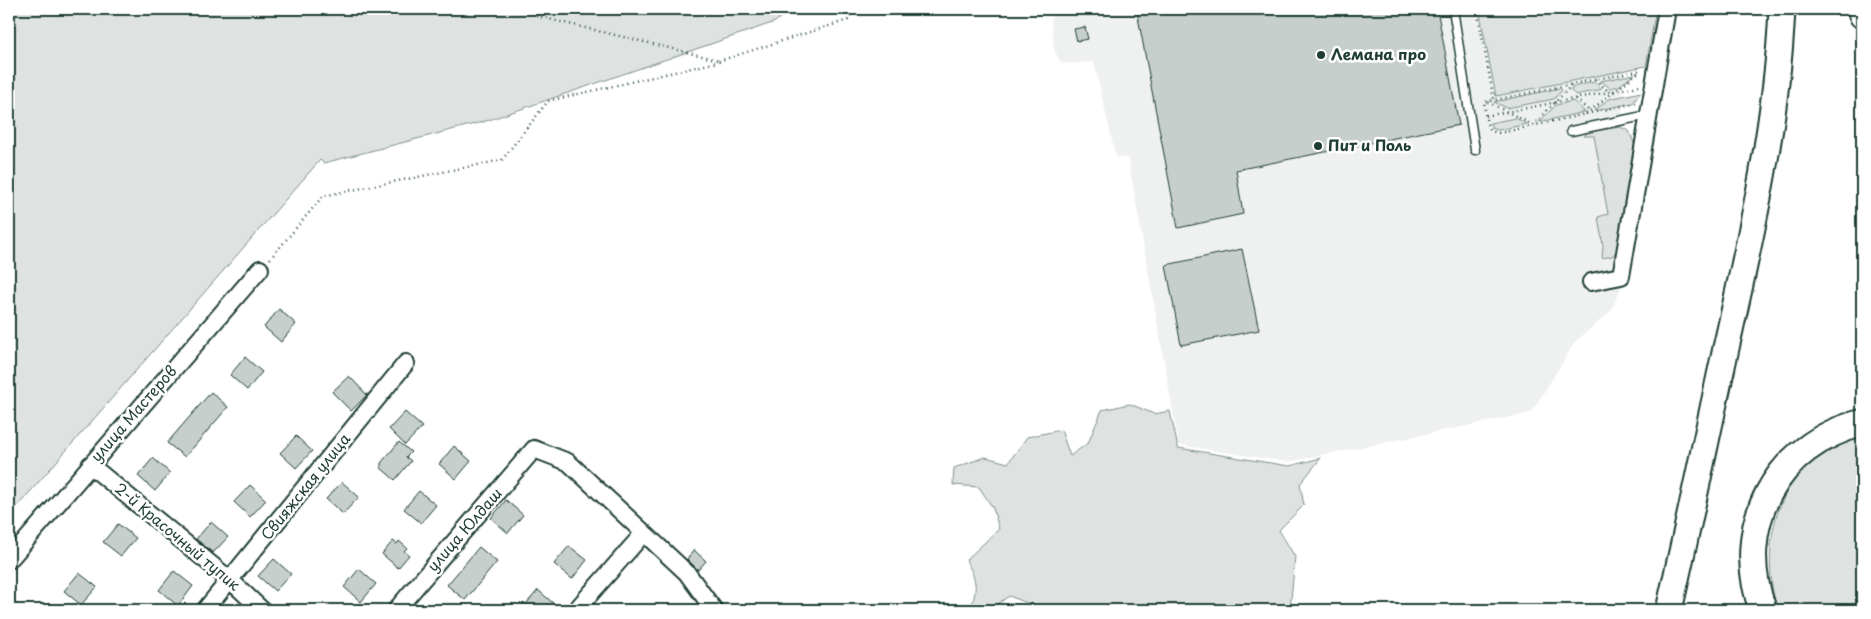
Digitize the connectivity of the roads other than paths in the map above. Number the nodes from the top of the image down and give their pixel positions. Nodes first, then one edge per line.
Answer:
1 (1453, 9) edge
2 (1668, 9) edge
3 (1782, 9) edge
4 (1860, 9) edge
5 (1862, 15) edge
6 (1650, 115) junction
7 (1571, 131) dead end
8 (1475, 150) dead end
9 (260, 269) road end
10 (1591, 282) dead end
11 (406, 363) dead end
12 (1862, 423) edge
13 (90, 465) junction
14 (643, 534) junction
15 (9, 560) edge
16 (230, 580) junction
17 (204, 610) edge
18 (262, 610) edge
19 (396, 610) edge
20 (576, 610) edge
21 (714, 610) edge
22 (1669, 610) edge
23 (1763, 610) edge

1 - 8 lane
2 - 6 street
3 - 22 main road
4 - 5 main road
6 - 7 lane
6 - 10 street
9 - 13 street, улица Мастеров
11 - 16 street, Свияжская улица
12 - 23 highway
13 - 15 street, улица Мастеров
13 - 16 street, 2-й Красочный тупик
14 - 19 street, улица Юлдаш
14 - 20 street
14 - 21 street
16 - 17 street, Свияжская улица
16 - 18 street, 2-й Красочный тупик

